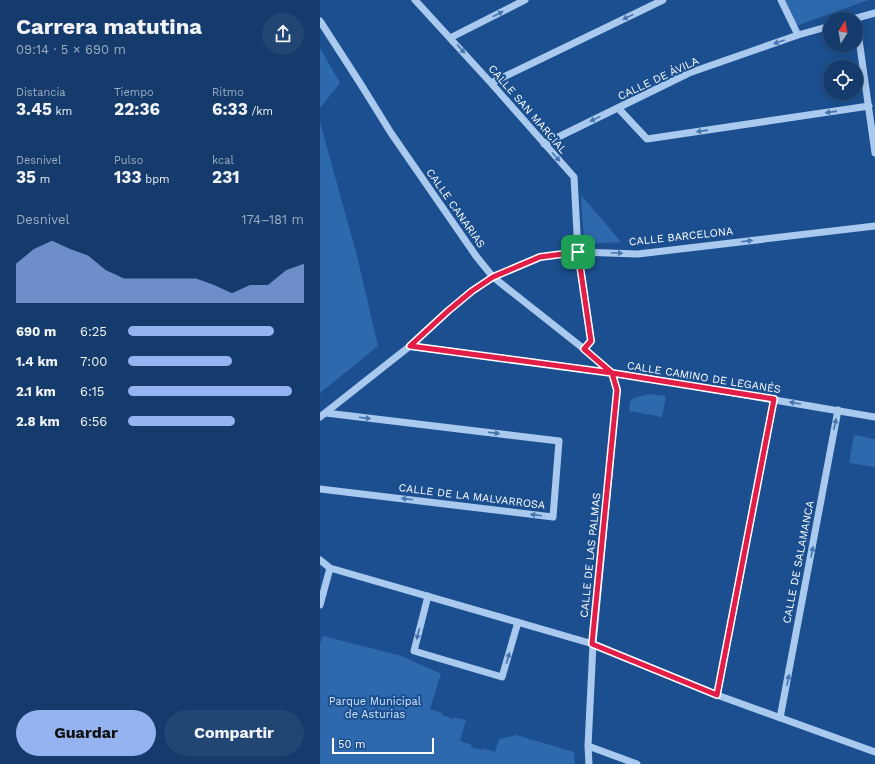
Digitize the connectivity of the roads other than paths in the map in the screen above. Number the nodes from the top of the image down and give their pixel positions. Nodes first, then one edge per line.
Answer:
1 (416, 0) edge
2 (526, 0) edge
3 (663, 0) edge
4 (781, 0) edge
5 (875, 13) edge
6 (863, 17) edge
7 (320, 21) edge
8 (823, 28) edge
9 (798, 35) junction
10 (450, 38) junction
11 (860, 52) edge
12 (491, 83) junction
13 (869, 106) junction
14 (618, 108) junction
15 (544, 144) junction
16 (875, 153) edge
17 (875, 226) edge
18 (578, 252) junction
19 (493, 277) junction
20 (410, 346) junction
21 (584, 349) junction
22 (612, 373) junction
23 (774, 399) junction
24 (838, 410) junction
25 (323, 415) edge
26 (875, 417) edge
27 (320, 489) edge
28 (320, 560) edge
29 (330, 568) junction
30 (428, 596) junction
31 (320, 605) edge
32 (518, 622) junction
33 (592, 644) junction
34 (717, 695) junction
35 (780, 718) junction
36 (588, 746) junction
37 (875, 752) edge
38 (589, 764) edge
39 (637, 764) edge

1 - 10 street, CALLE SAN MARCIAL
10 -> 2 street
3 -> 12 street
4 - 9 street
5 - 6 street
7 - 19 street, CALLE CANARIAS
8 - 9 street, CALLE DE ÁVILA
9 -> 14 street, CALLE DE ÁVILA
10 -> 12 street, CALLE SAN MARCIAL
11 - 13 street
12 - 15 street, CALLE SAN MARCIAL
13 -> 14 street
13 - 16 street
14 -> 15 street, CALLE DE ÁVILA
15 -> 18 street, CALLE SAN MARCIAL
18 -> 17 street, CALLE BARCELONA
18 - 19 street, CALLE BARCELONA
18 - 21 street
19 - 20 street, CALLE BARCELONA
19 - 21 street, CALLE CANARIAS
20 - 22 street, CALLE CAMINO DE LEGANÉS
20 - 25 street, CALLE BARCELONA
21 - 22 street, CALLE CANARIAS
22 - 23 street, CALLE CAMINO DE LEGANÉS
22 - 33 street, CALLE DE LAS PALMAS
24 -> 23 street, CALLE CAMINO DE LEGANÉS
23 - 34 street
24 - 26 street, CALLE CAMINO DE LEGANÉS
35 -> 24 street, CALLE DE SALAMANCA
25 -> 27 street, CALLE DE LA MALVARROSA
28 - 29 street
29 - 30 street
29 - 31 street
30 - 32 street
30 -> 32 street
32 - 33 street
33 - 34 street
33 - 36 street, CALLE DE LAS PALMAS
34 - 35 street
35 - 37 street
36 - 38 street, CALLE DE LAS PALMAS
36 - 39 street

